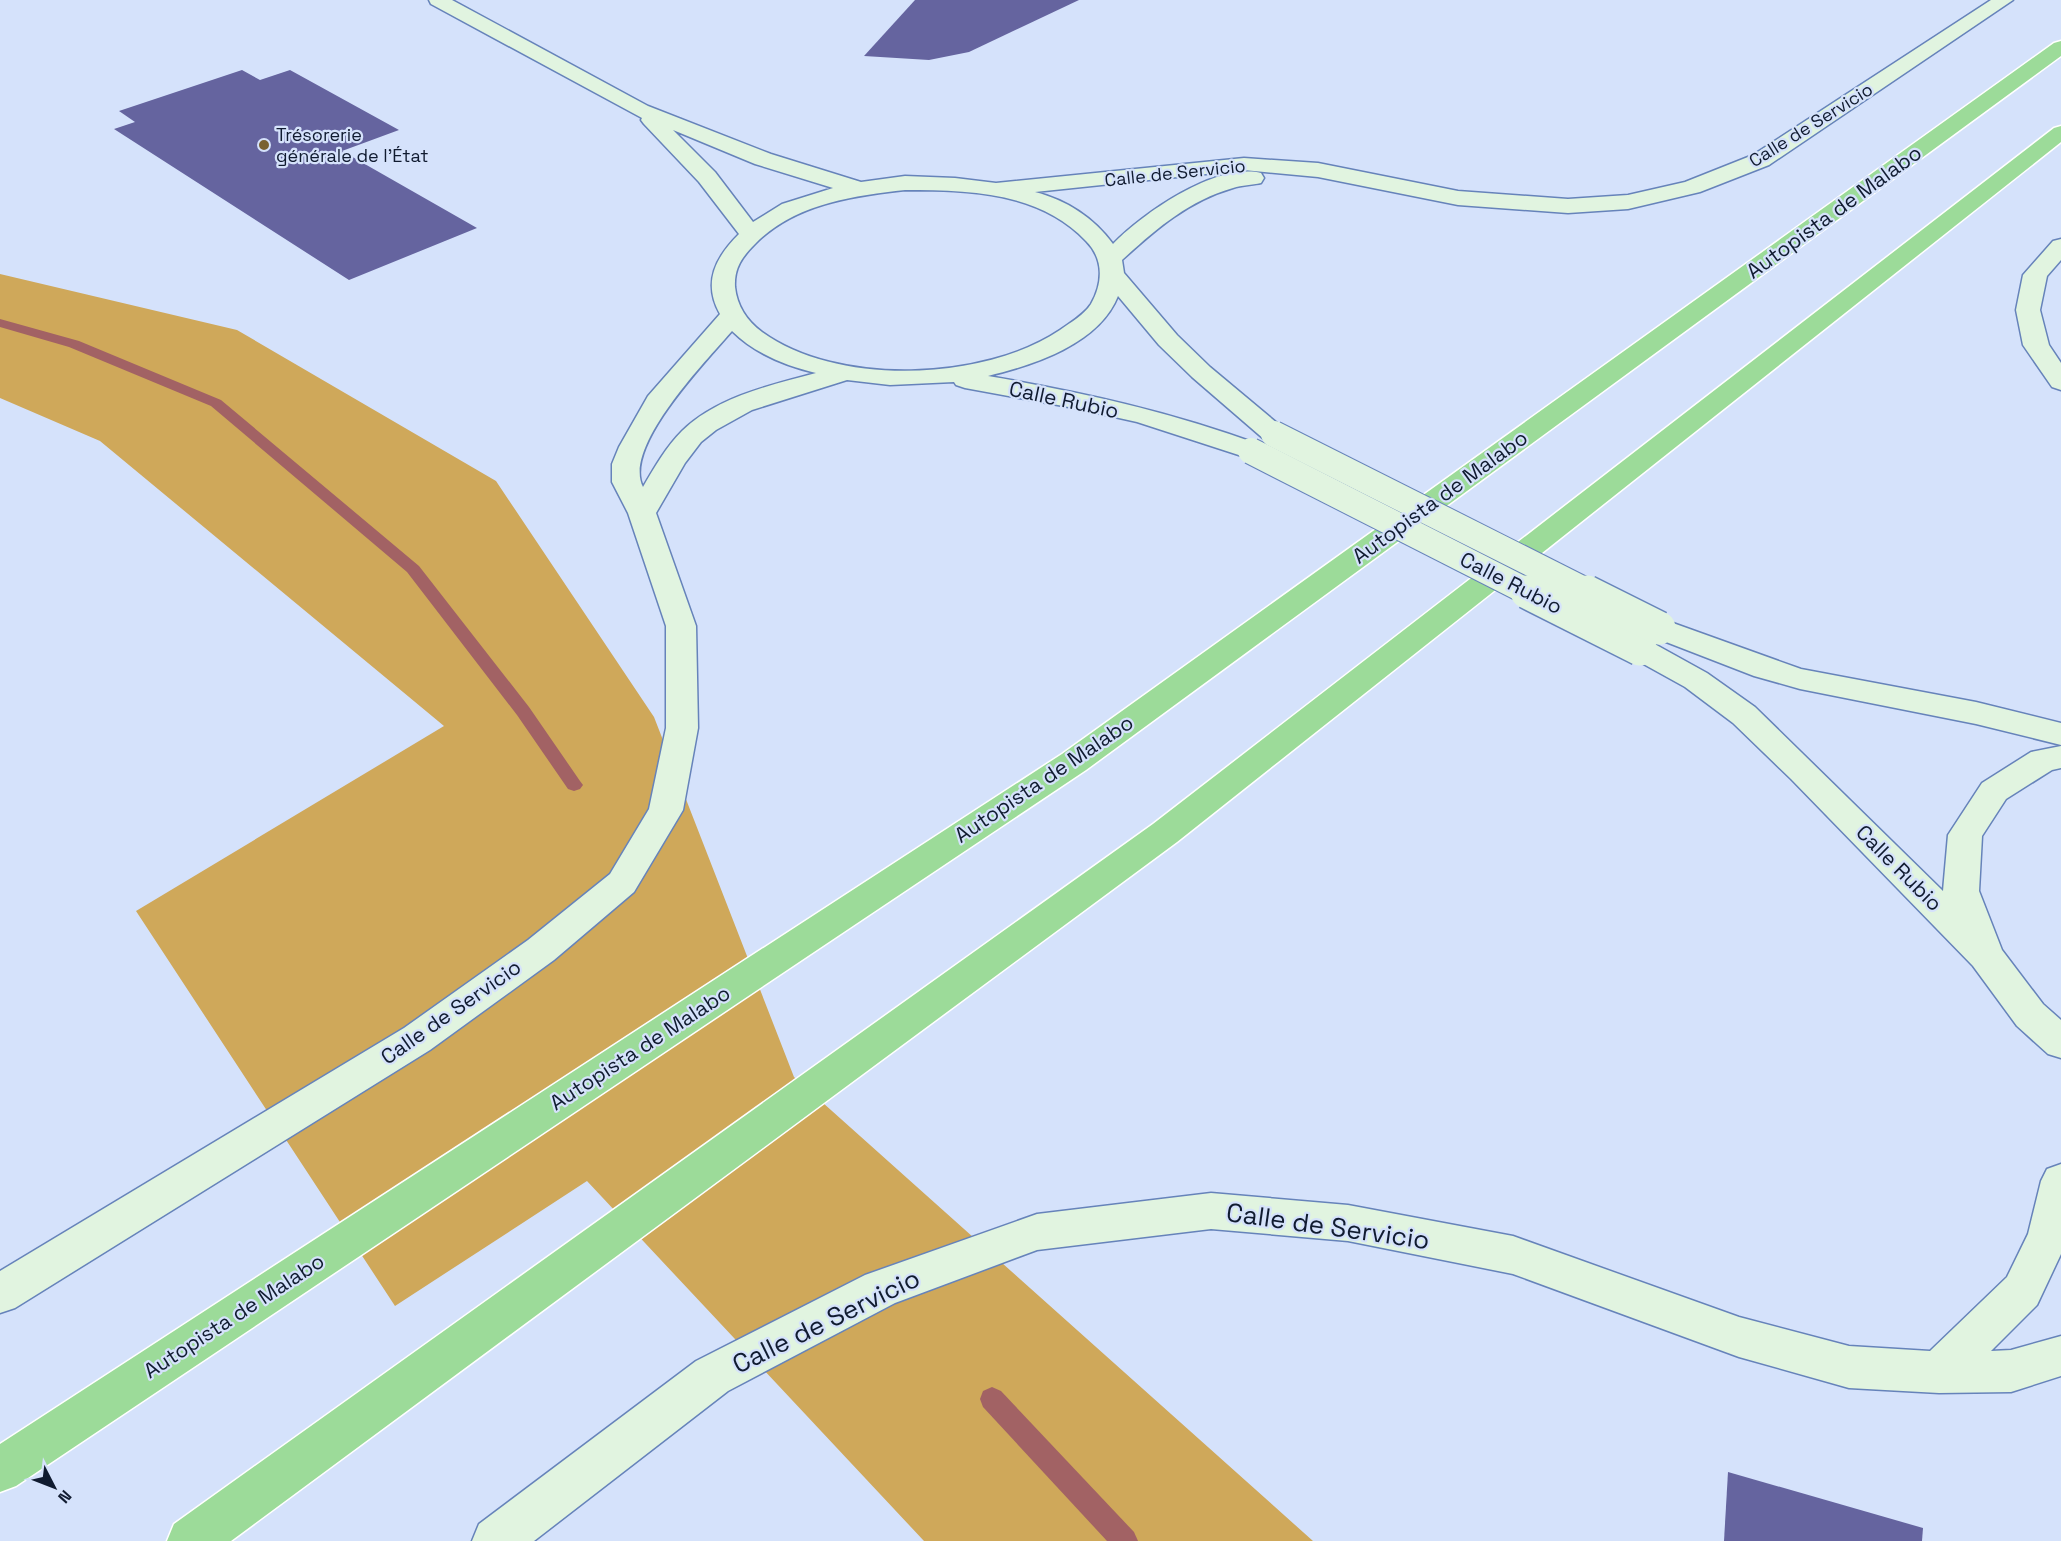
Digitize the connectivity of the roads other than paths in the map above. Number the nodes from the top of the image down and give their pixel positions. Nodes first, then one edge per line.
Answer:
1 (438, 0) edge
2 (2004, 0) edge
3 (2061, 47) edge
4 (641, 110) junction
5 (2061, 132) edge
6 (1350, 177) junction
7 (858, 188) junction
8 (999, 189) junction
9 (750, 233) junction
10 (2061, 246) edge
11 (1112, 267) junction
12 (731, 316) junction
13 (844, 373) junction
14 (942, 376) junction
15 (2061, 382) edge
16 (642, 513) junction
17 (1650, 638) junction
18 (2061, 734) edge
19 (2061, 757) edge
20 (1986, 956) junction
21 (2061, 1043) edge
22 (2061, 1181) edge
23 (0, 1294) edge
24 (2061, 1356) edge
25 (1940, 1372) junction
26 (0, 1470) edge
27 (191, 1541) edge
28 (496, 1541) edge

1 - 4 street
2 - 6 street, Calle de Servicio
3 - 26 highway, Autopista de Malabo
4 - 7 street
4 - 9 street
5 - 27 highway
6 - 8 street, Calle de Servicio
6 - 11 street, Calle de Servicio
7 - 8 street
7 - 9 street
8 - 11 street, Calle Rubio
9 - 12 street
10 - 15 street
11 - 14 street
11 - 17 street, Calle Rubio, bridge
12 - 13 street
12 - 16 street, Calle de Servicio
13 - 14 street
13 - 16 street
14 - 17 street, Calle Rubio, bridge
16 - 23 street, Calle de Servicio
17 - 18 street, Calle Rubio
17 - 20 street, Calle Rubio
19 - 20 street
20 - 21 street
22 - 25 street
24 - 25 street, Calle de Servicio
25 - 28 street, Calle de Servicio

